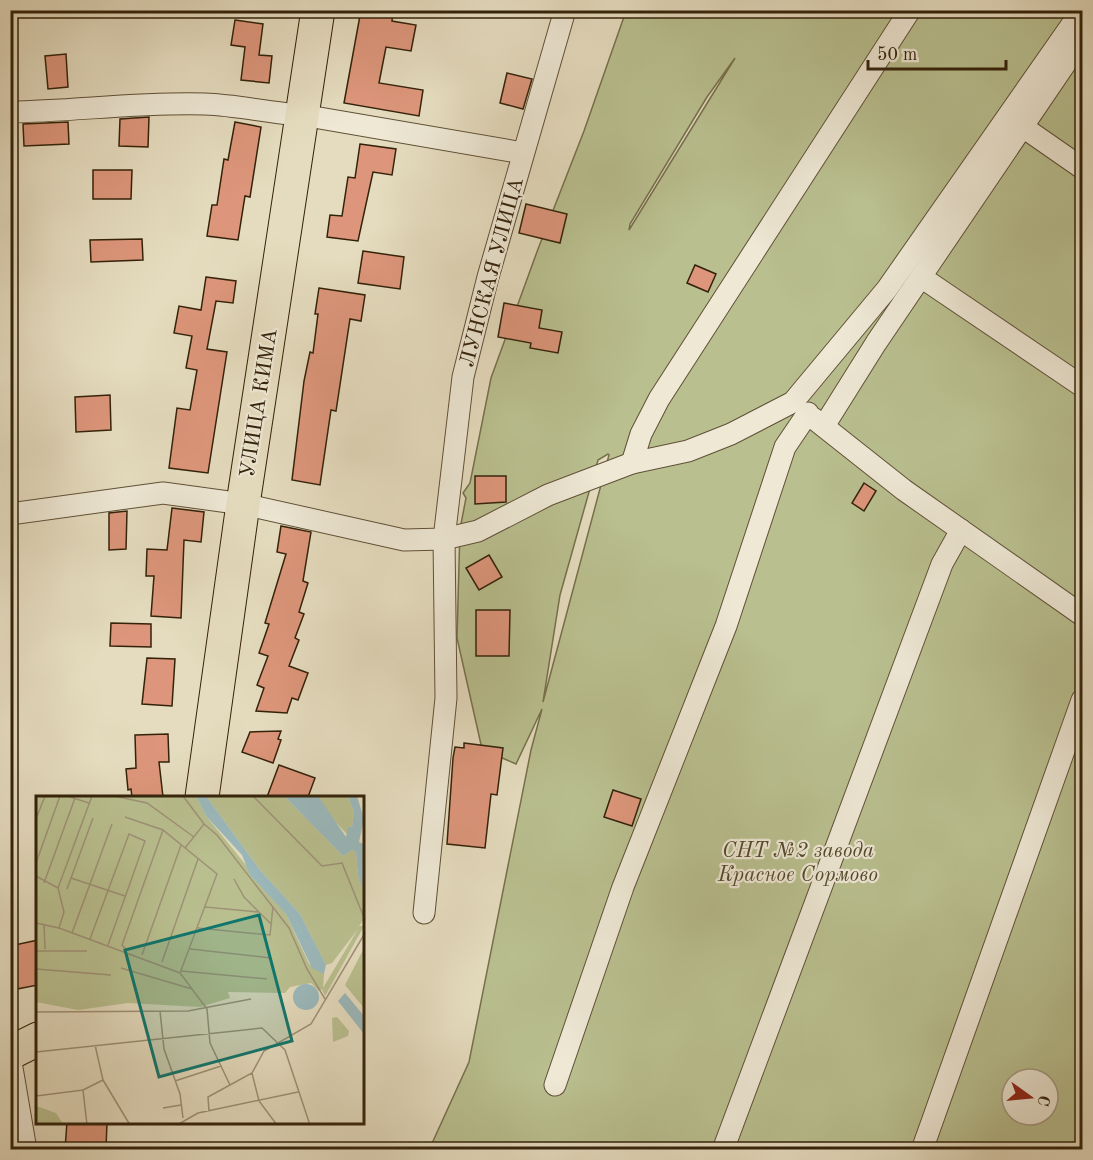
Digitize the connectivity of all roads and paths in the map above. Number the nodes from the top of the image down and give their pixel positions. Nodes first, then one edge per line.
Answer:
1 (318, 10) edge
2 (565, 10) edge
3 (910, 10) edge
4 (1082, 10) edge
5 (1083, 39) edge
6 (10, 112) edge
7 (302, 115) junction
8 (1023, 127) junction
9 (524, 153) junction
10 (1083, 168) edge
11 (921, 277) junction
12 (1083, 386) edge
13 (808, 414) junction
14 (632, 463) junction
15 (243, 504) junction
16 (10, 514) edge
17 (961, 530) junction
18 (444, 539) junction
19 (1083, 615) edge
20 (1083, 700) edge
21 (202, 796) edge
22 (424, 913) dead end
23 (36, 1040) edge
24 (10, 1054) edge
25 (555, 1085) dead end
26 (26, 1149) edge
27 (723, 1149) edge
28 (922, 1149) edge

1 - 7 main road, УЛИЦА КИМА
2 - 9 street, ЛУНСКАЯ УЛИЦА
3 - 14 street
4 - 13 street
5 - 8 street
6 - 7 street
7 - 9 street
7 - 15 main road, УЛИЦА КИМА
8 - 10 street
8 - 11 street
9 - 18 street, ЛУНСКАЯ УЛИЦА
11 - 12 street
11 - 13 street
13 - 14 street
13 - 17 street
13 - 25 street
14 - 18 street
15 - 16 street
15 - 18 street
15 - 21 main road, УЛИЦА КИМА
17 - 19 street
17 - 27 street
18 - 22 street, ЛУНСКАЯ УЛИЦА
20 - 28 street
23 - 24 main road
24 - 26 street

